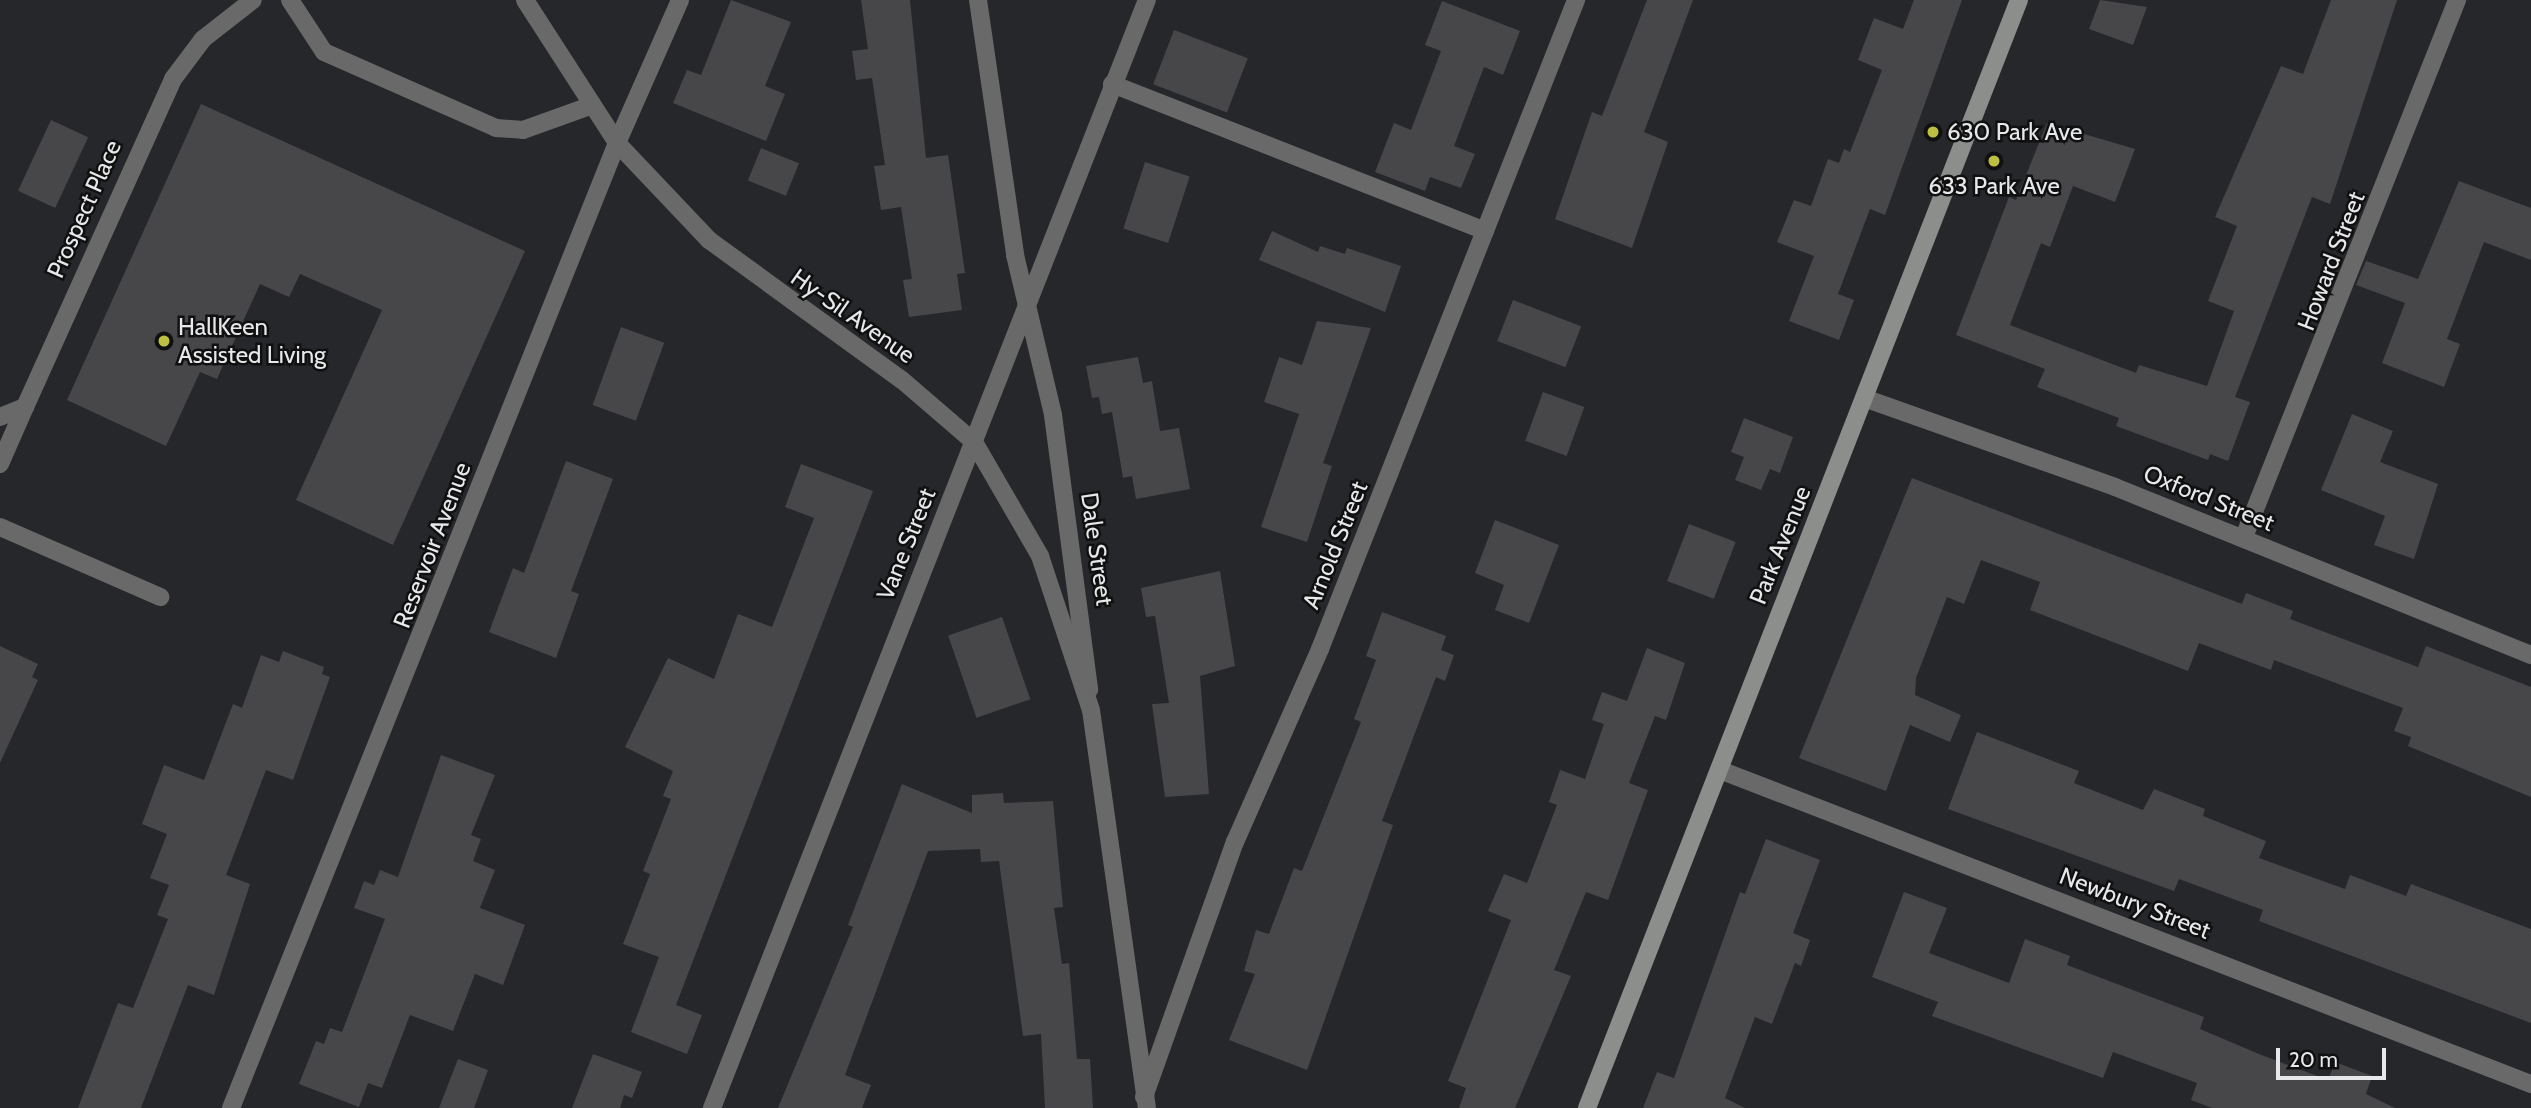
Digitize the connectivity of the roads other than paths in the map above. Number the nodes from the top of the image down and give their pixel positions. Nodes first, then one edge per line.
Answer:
1 (253, 0) edge
2 (290, 0) edge
3 (525, 0) edge
4 (680, 0) edge
5 (978, 0) edge
6 (1147, 0) edge
7 (1576, 0) edge
8 (2019, 0) edge
9 (2457, 0) edge
10 (1112, 84) junction
11 (590, 106) junction
12 (617, 143) junction
13 (1485, 231) junction
14 (1027, 304) junction
15 (1864, 398) junction
16 (25, 407) junction
17 (0, 417) edge
18 (974, 442) junction
19 (0, 464) edge
20 (0, 527) edge
21 (2244, 537) junction
22 (160, 597) dead end
23 (2531, 655) edge
24 (1091, 710) junction
25 (1720, 770) junction
26 (2531, 1084) edge
27 (1144, 1103) edge
28 (231, 1108) edge
29 (712, 1108) edge
30 (1587, 1108) edge

1 - 16 street, Prospect Place
2 - 11 street
3 - 11 street, Hy-Sil Avenue
4 - 12 street, Reservoir Avenue
5 - 14 street, Dale Street
6 - 10 street, Vane Street
7 - 13 street, Arnold Street
8 - 15 main road, Park Avenue
9 - 21 street, Howard Street
10 - 13 street
10 - 14 street, Vane Street
11 - 12 street, Hy-Sil Avenue
12 - 18 street, Hy-Sil Avenue
12 - 28 street, Reservoir Avenue
13 - 27 street, Arnold Street
14 - 18 street, Vane Street
14 - 24 street, Dale Street
15 - 21 street, Oxford Street
15 - 25 main road, Park Avenue
16 - 17 street
16 - 19 street, Prospect Place
18 - 24 street, Hy-Sil Avenue
18 - 29 street, Vane Street
20 - 22 street
21 - 23 street, Oxford Street
24 - 27 street, Dale Street
25 - 26 street, Newbury Street
25 - 30 main road, Park Avenue

